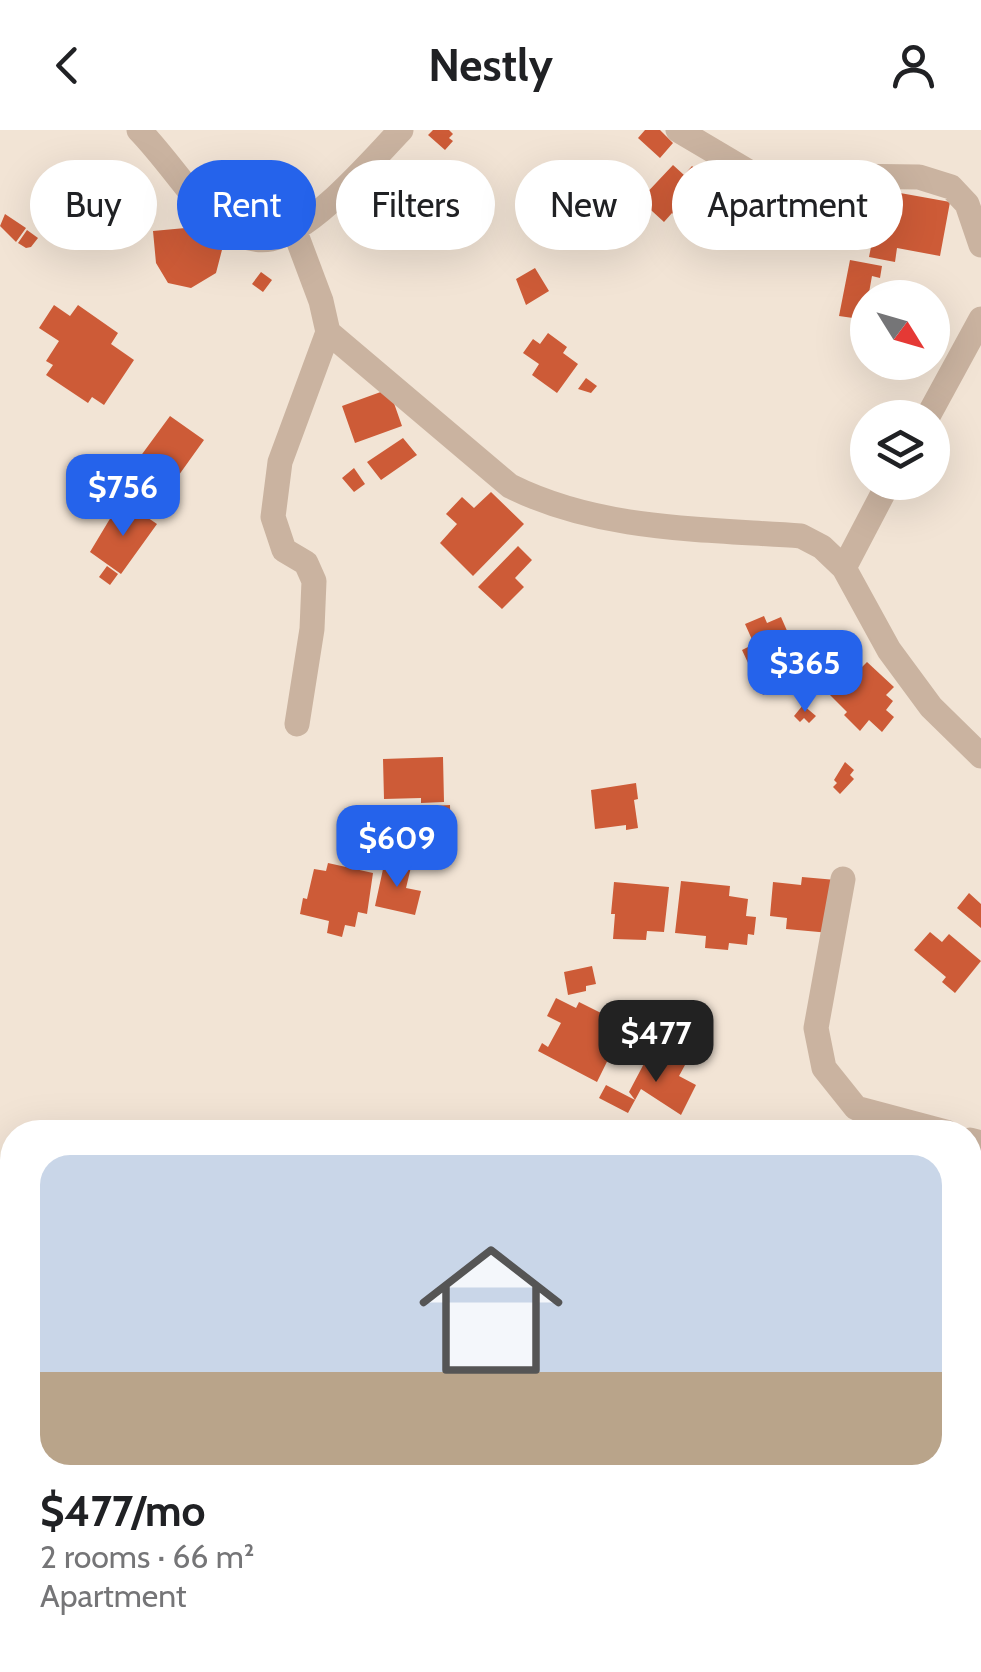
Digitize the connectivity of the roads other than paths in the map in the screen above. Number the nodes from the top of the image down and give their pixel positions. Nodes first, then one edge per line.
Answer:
1 (139, 130) edge
2 (400, 130) edge
3 (679, 130) edge
4 (177, 175) edge
5 (316, 211) edge
6 (981, 245) edge
7 (302, 250) edge
8 (981, 319) edge
9 (328, 332) junction
10 (937, 400) edge
11 (879, 500) edge
12 (844, 568) junction
13 (298, 724) dead end
14 (981, 756) edge
15 (844, 880) dead end
16 (901, 1120) edge

1 - 4 street
2 - 5 street
3 - 6 street
7 - 9 street
8 - 10 street
9 - 12 street
9 - 13 street
11 - 12 street
12 - 14 street
15 - 16 street

